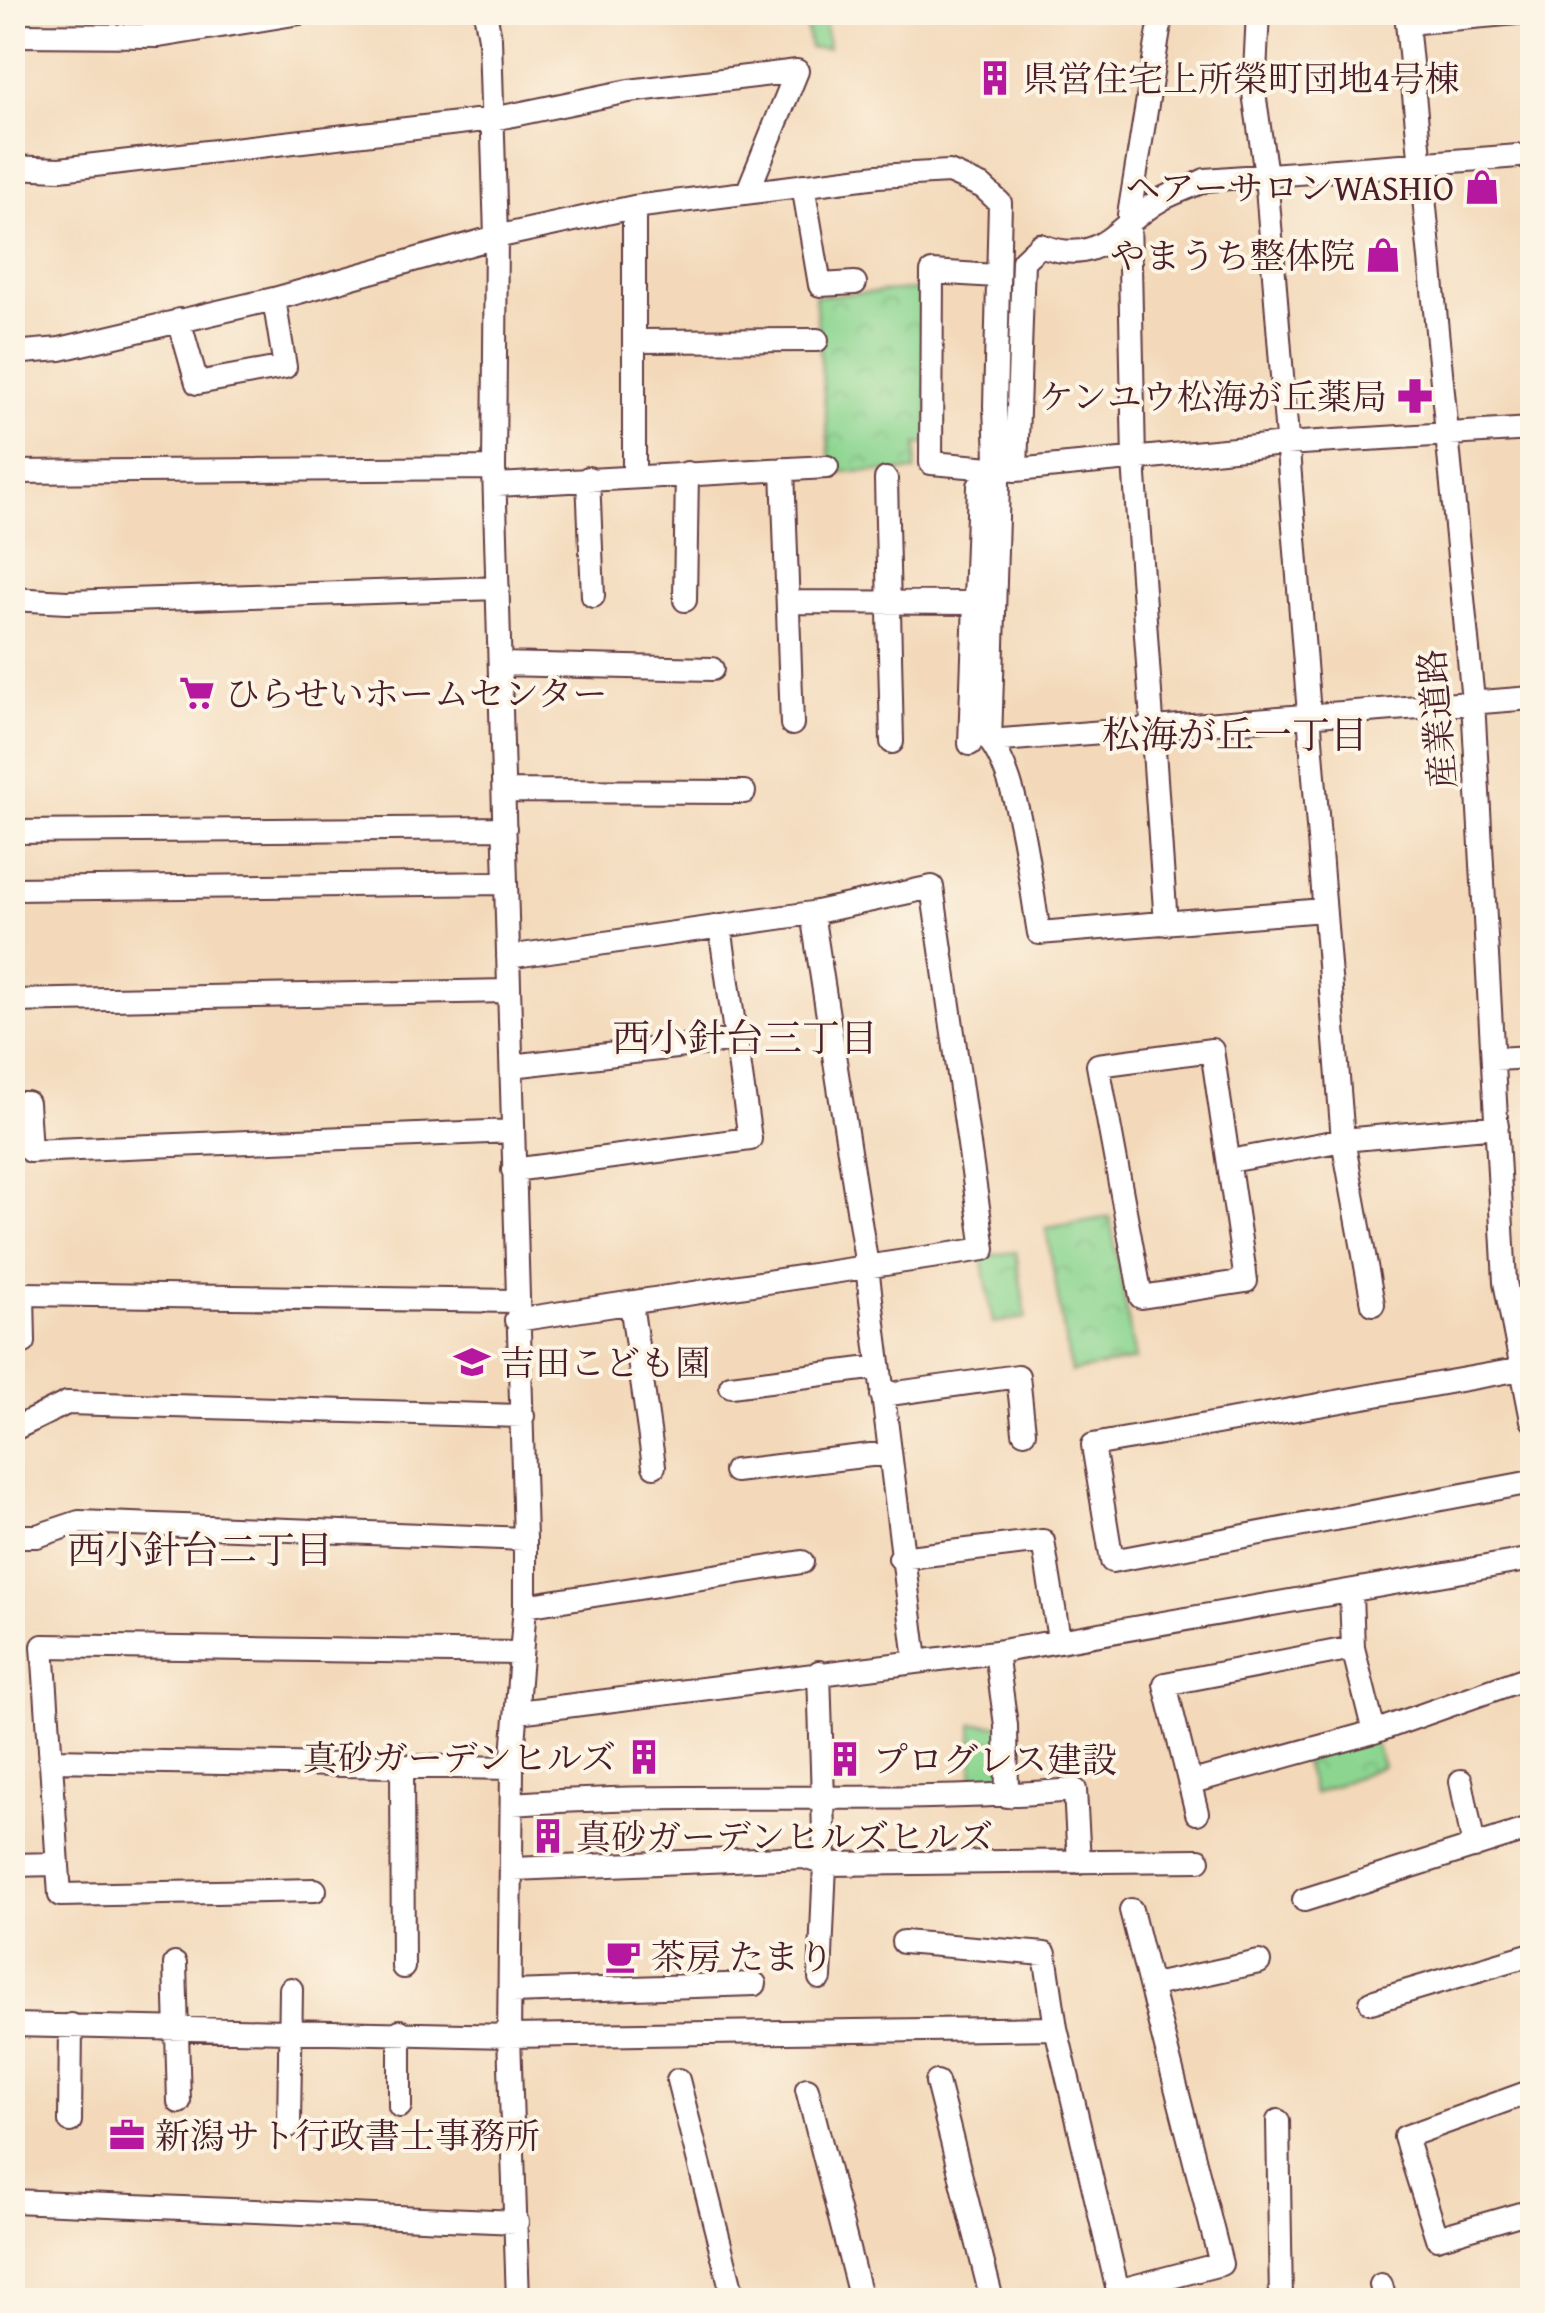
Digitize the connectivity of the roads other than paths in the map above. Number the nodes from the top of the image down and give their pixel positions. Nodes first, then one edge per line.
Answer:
1 (306, 12) edge
2 (484, 12) edge
3 (1162, 12) edge
4 (1258, 12) edge
5 (1528, 12) edge
6 (1406, 18) edge
7 (12, 36) edge
8 (493, 119) junction
9 (1532, 155) edge
10 (1418, 163) junction
11 (12, 166) edge
12 (1266, 175) junction
13 (803, 185) junction
14 (748, 190) junction
15 (634, 207) junction
16 (1130, 226) junction
17 (496, 237) junction
18 (996, 276) junction
19 (855, 283) dead end
20 (274, 300) junction
21 (178, 320) junction
22 (817, 340) dead end
23 (636, 341) junction
24 (12, 353) edge
25 (1532, 428) edge
26 (1446, 433) junction
27 (1285, 444) junction
28 (1134, 461) junction
29 (826, 467) dead end
30 (783, 469) junction
31 (12, 472) edge
32 (687, 473) junction
33 (634, 475) junction
34 (997, 475) junction
35 (495, 477) junction
36 (588, 478) junction
37 (886, 480) dead end
38 (498, 588) junction
39 (593, 596) dead end
40 (12, 600) edge
41 (685, 600) dead end
42 (788, 602) junction
43 (891, 603) junction
44 (974, 603) junction
45 (500, 664) junction
46 (712, 669) dead end
47 (1532, 698) edge
48 (1472, 701) junction
49 (1307, 715) junction
50 (792, 724) dead end
51 (1153, 728) junction
52 (892, 742) dead end
53 (980, 742) junction
54 (504, 791) junction
55 (744, 792) dead end
56 (504, 828) junction
57 (12, 832) edge
58 (506, 883) junction
59 (12, 889) edge
60 (1323, 910) junction
61 (812, 913) junction
62 (1166, 924) junction
63 (720, 926) junction
64 (508, 957) junction
65 (508, 991) junction
66 (12, 1001) edge
67 (736, 1040) junction
68 (1532, 1057) edge
69 (1494, 1059) junction
70 (512, 1066) junction
71 (12, 1103) edge
72 (1498, 1126) junction
73 (513, 1131) junction
74 (1343, 1140) junction
75 (1230, 1162) junction
76 (514, 1170) junction
77 (866, 1267) junction
78 (631, 1303) junction
79 (1373, 1304) dead end
80 (516, 1310) junction
81 (12, 1342) edge
82 (878, 1367) junction
83 (1522, 1370) junction
84 (731, 1386) dead end
85 (882, 1395) junction
86 (523, 1416) junction
87 (1532, 1420) edge
88 (12, 1430) edge
89 (1024, 1432) dead end
90 (888, 1453) junction
91 (654, 1466) dead end
92 (735, 1471) dead end
93 (1532, 1482) edge
94 (12, 1536) edge
95 (525, 1539) junction
96 (900, 1558) junction
97 (1532, 1559) edge
98 (802, 1562) dead end
99 (1351, 1594) junction
100 (525, 1606) junction
101 (1059, 1639) junction
102 (1353, 1648) junction
103 (996, 1652) junction
104 (520, 1653) junction
105 (916, 1660) junction
106 (818, 1672) junction
107 (1532, 1676) edge
108 (518, 1712) junction
109 (1374, 1732) junction
110 (50, 1760) junction
111 (402, 1766) junction
112 (512, 1768) junction
113 (1461, 1781) dead end
114 (1192, 1782) junction
115 (820, 1795) junction
116 (1007, 1796) junction
117 (512, 1804) junction
118 (1197, 1813) dead end
119 (1532, 1828) edge
120 (1474, 1847) junction
121 (1200, 1860) dead end
122 (1079, 1862) junction
123 (56, 1864) junction
124 (825, 1864) junction
125 (12, 1865) edge
126 (513, 1868) junction
127 (315, 1890) dead end
128 (1304, 1900) dead end
129 (1131, 1910) dead end
130 (903, 1942) dead end
131 (1532, 1954) edge
132 (1259, 1962) dead end
133 (176, 1964) dead end
134 (403, 1967) dead end
135 (820, 1978) dead end
136 (755, 1984) dead end
137 (1153, 1984) junction
138 (291, 1990) dead end
139 (511, 1992) junction
140 (1372, 2002) dead end
141 (12, 2025) edge
142 (71, 2025) junction
143 (178, 2026) junction
144 (290, 2028) junction
145 (1056, 2028) junction
146 (400, 2030) junction
147 (509, 2036) junction
148 (678, 2080) dead end
149 (937, 2082) dead end
150 (807, 2089) dead end
151 (1532, 2091) edge
152 (179, 2102) dead end
153 (400, 2106) dead end
154 (1278, 2120) dead end
155 (70, 2121) dead end
156 (289, 2126) dead end
157 (12, 2201) edge
158 (1532, 2216) edge
159 (517, 2222) junction
160 (1118, 2296) edge
161 (518, 2300) edge
162 (734, 2300) edge
163 (861, 2300) edge
164 (992, 2300) edge
165 (1281, 2300) edge

1 - 7 street
2 - 8 street
3 - 16 street
4 - 12 street
5 - 6 street
6 - 10 street, 産業道路
8 - 11 street
8 - 14 street
8 - 17 street
9 - 10 street
10 - 12 street
10 - 26 street, 産業道路
12 - 16 street
12 - 27 street
13 - 14 street
13 - 18 street
13 - 19 street
14 - 15 street
15 - 17 street
15 - 23 street
16 - 28 street
16 - 34 street
17 - 20 street
17 - 35 street
18 - 34 street
18 - 34 street
20 - 21 street
20 - 21 street
21 - 24 street
22 - 23 street
23 - 33 street
25 - 26 street
26 - 27 street
26 - 48 street, 産業道路
27 - 28 street
27 - 49 street
28 - 34 street
28 - 51 street
29 - 30 street
30 - 32 street
30 - 42 street
31 - 35 street
32 - 33 street
32 - 41 street
33 - 36 street
34 - 44 street
34 - 53 street
35 - 36 street
35 - 38 street
36 - 39 street
37 - 43 street
38 - 40 street
38 - 45 street
42 - 43 street
42 - 50 street
43 - 44 street
43 - 52 street
44 - 53 street
45 - 46 street
45 - 54 street
47 - 48 street
48 - 49 street
48 - 69 street, 産業道路
49 - 51 street
49 - 60 street
51 - 53 street
51 - 62 street
53 - 62 street
54 - 55 street
54 - 56 street
56 - 57 street
56 - 58 street
58 - 59 street
58 - 64 street
60 - 62 street
60 - 74 street
61 - 63 street
61 - 77 street
61 - 77 street
63 - 64 street
63 - 67 street
64 - 65 street
65 - 66 street
65 - 70 street
67 - 70 street
67 - 76 street
68 - 69 street
69 - 72 street, 産業道路
70 - 73 street
71 - 73 street
72 - 74 street
72 - 83 street, 産業道路
73 - 76 street
74 - 75 street
74 - 79 street
75 - 75 street
76 - 80 street
77 - 78 street
77 - 82 street
78 - 80 street
78 - 91 street
80 - 81 street
80 - 86 street
82 - 84 street
82 - 85 street
83 - 87 street, 産業道路
83 - 93 street
85 - 89 street
85 - 90 street
86 - 88 street
86 - 95 street
90 - 92 street
90 - 96 street
94 - 95 street
95 - 100 street
96 - 101 street
96 - 105 street
97 - 99 street
98 - 100 street
99 - 101 street
99 - 102 street
100 - 104 street
101 - 103 street
102 - 109 street
102 - 114 street
103 - 105 street
103 - 116 street
104 - 108 street
104 - 110 street
105 - 106 street
106 - 108 street
106 - 115 street
107 - 109 street
108 - 112 street
109 - 114 street
110 - 111 street
110 - 123 street
111 - 112 street
111 - 134 street
112 - 117 street
113 - 120 street
114 - 118 street
115 - 116 street
115 - 117 street
115 - 124 street
116 - 122 street
117 - 126 street
119 - 120 street
120 - 128 street
121 - 122 street
122 - 124 street
123 - 125 street
123 - 127 street
124 - 126 street
124 - 135 street
126 - 139 street
129 - 137 street
130 - 145 street
131 - 140 street
132 - 137 street
133 - 143 street
136 - 139 street
137 - 160 street
138 - 144 street
139 - 147 street
141 - 142 street
142 - 143 street
142 - 155 street
143 - 144 street
143 - 152 street
144 - 146 street
144 - 156 street
145 - 147 street
145 - 160 street
146 - 147 street
146 - 153 street
147 - 159 street
148 - 162 street
149 - 164 street
150 - 163 street
151 - 158 street
154 - 165 street
157 - 159 street
159 - 161 street

